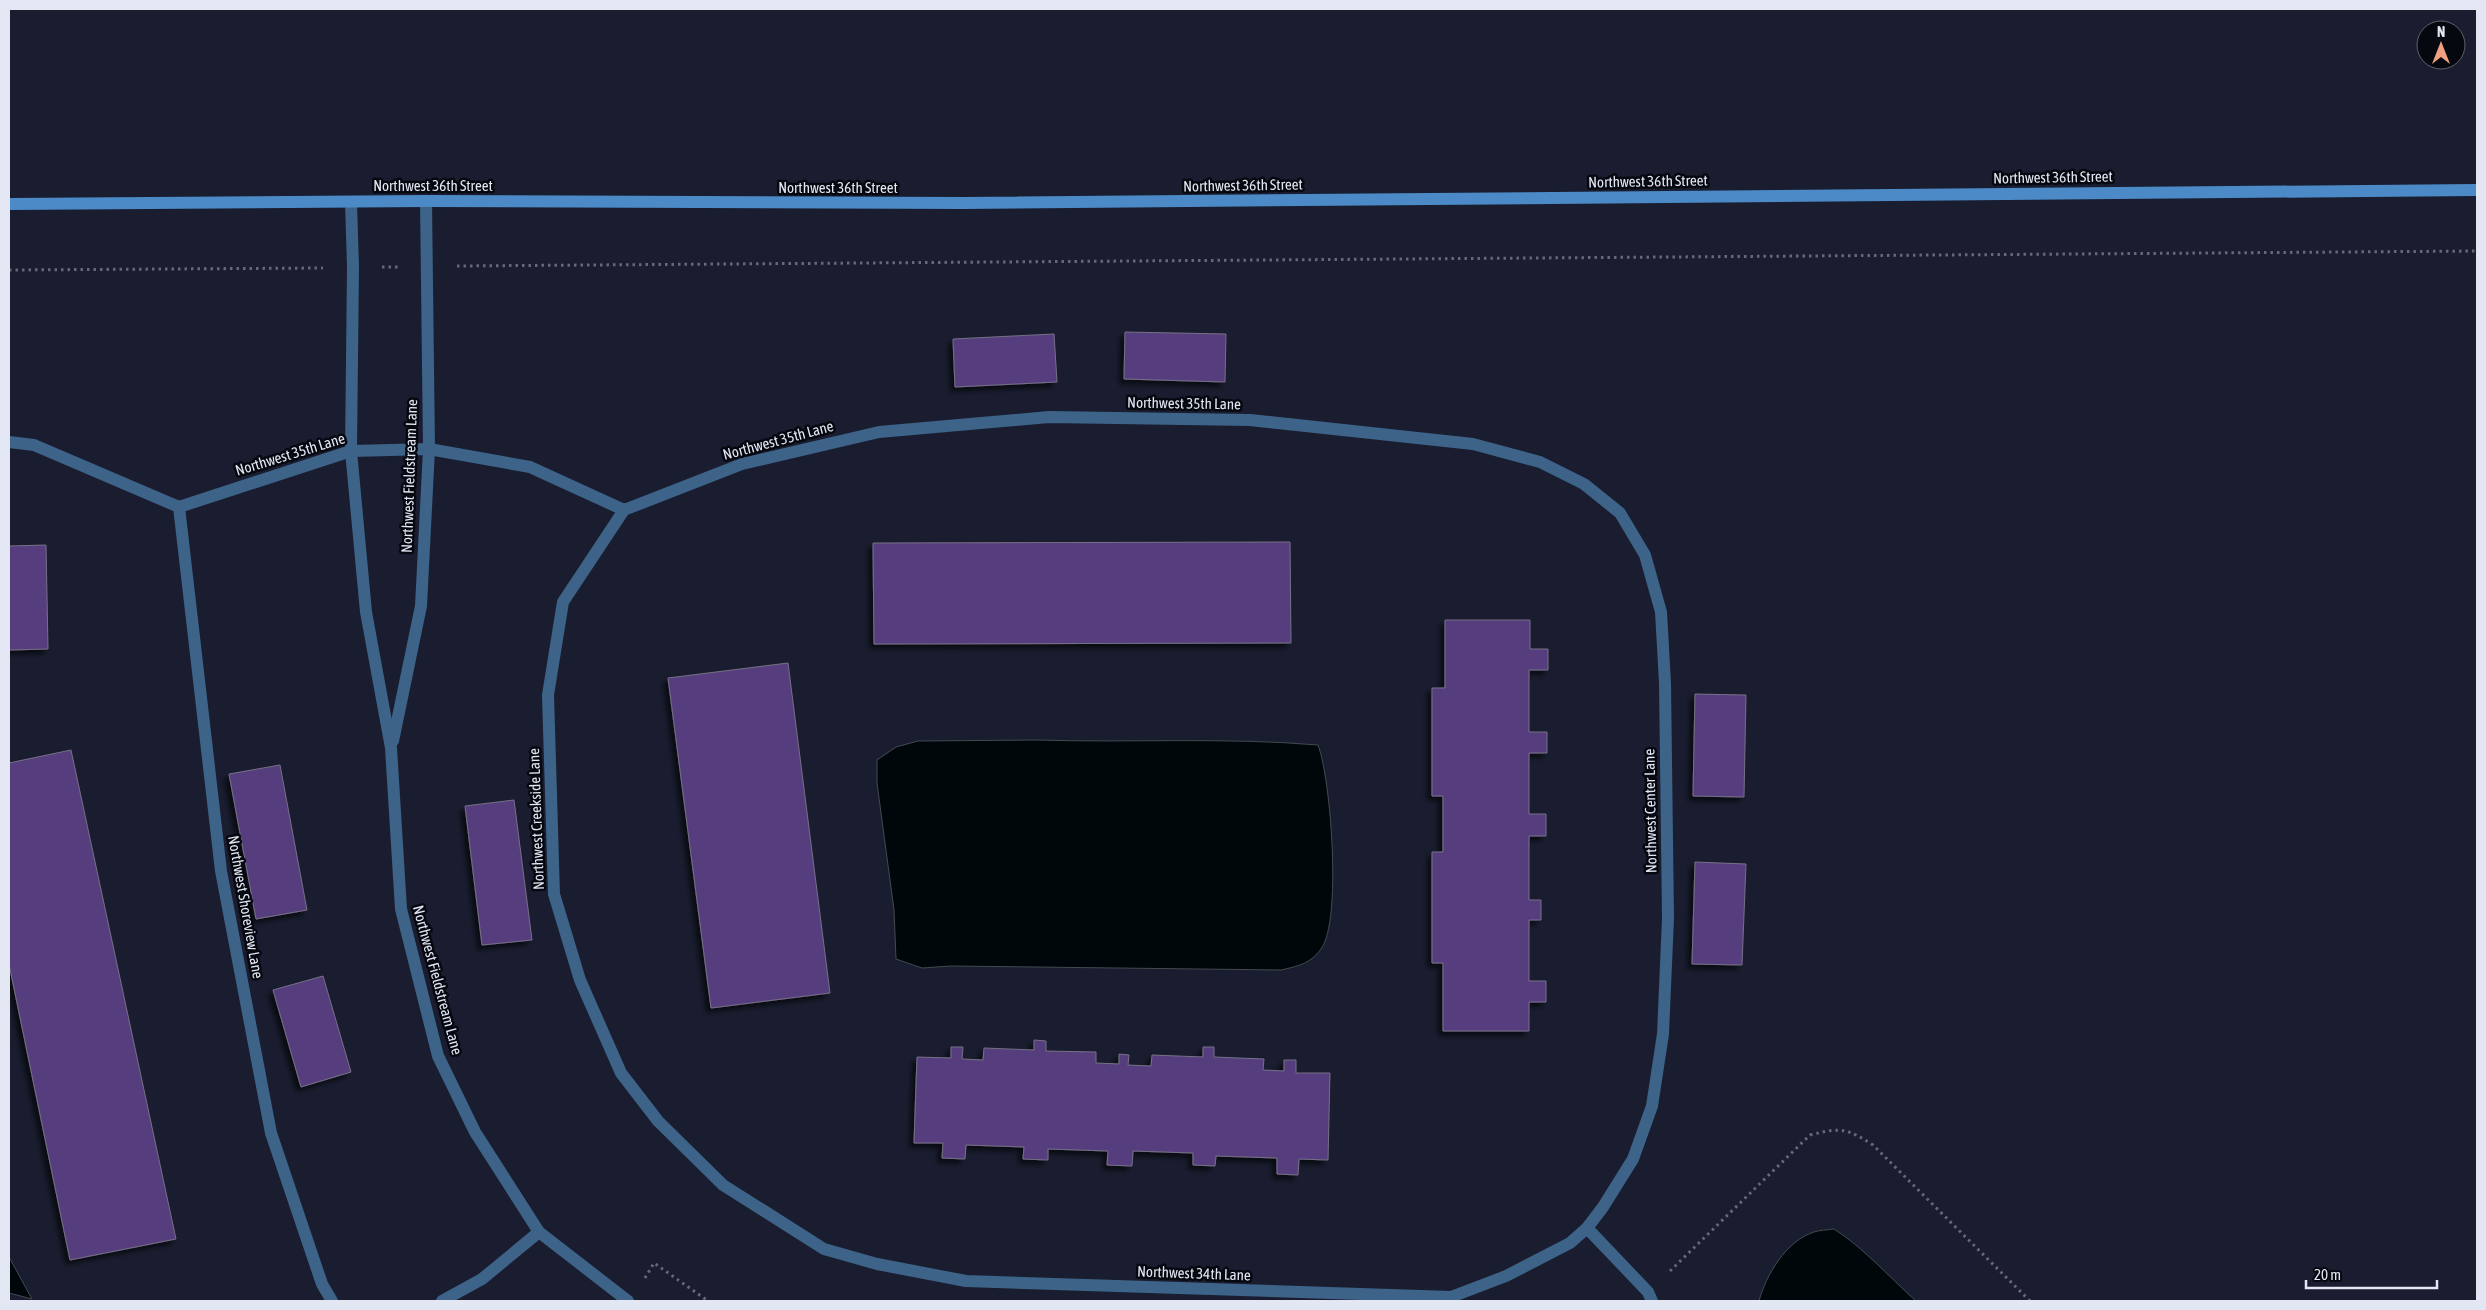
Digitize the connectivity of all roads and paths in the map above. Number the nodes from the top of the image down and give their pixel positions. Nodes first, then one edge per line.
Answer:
1 (2477, 190) edge
2 (426, 201) junction
3 (351, 202) junction
4 (9, 204) edge
5 (2477, 251) edge
6 (425, 267) junction
7 (353, 268) junction
8 (9, 270) edge
9 (9, 442) edge
10 (429, 449) junction
11 (351, 451) junction
12 (1584, 484) joint
13 (179, 507) junction
14 (624, 510) junction
15 (391, 748) junction
16 (1633, 1159) joint
17 (723, 1186) joint
18 (1587, 1228) junction
19 (539, 1232) junction
20 (654, 1263) dead end
21 (1650, 1297) edge
22 (332, 1301) edge
23 (442, 1301) edge
24 (628, 1301) edge
25 (708, 1301) edge
26 (2030, 1301) edge

1 - 2 main road, Northwest 36th Street
2 - 3 main road, Northwest 36th Street
2 - 6 lane, Northwest Fieldstream Lane
3 - 4 main road, Northwest 36th Street
3 - 7 lane, Northwest Fieldstream Lane
5 - 6 path
6 - 7 path
6 - 10 lane, Northwest Fieldstream Lane
7 - 8 path
7 - 11 lane, Northwest Fieldstream Lane
9 - 13 lane
10 - 11 lane, Northwest 35th Lane
10 - 14 lane, Northwest 35th Lane
10 - 15 lane, Northwest Fieldstream Lane
11 - 13 lane, Northwest 35th Lane
11 - 15 lane, Northwest Fieldstream Lane
12 - 14 lane, Northwest 35th Lane
12 - 16 lane, Northwest Center Lane
13 - 22 lane, Northwest Shoreview Lane
14 - 17 lane, Northwest Creekside Lane
15 - 19 lane, Northwest Fieldstream Lane
16 - 18 lane, Northwest 34th Lane
17 - 18 lane, Northwest 34th Lane
18 - 21 lane
19 - 23 lane
19 - 24 lane, Northwest Fieldstream Lane
20 - 25 path
21 - 26 path

